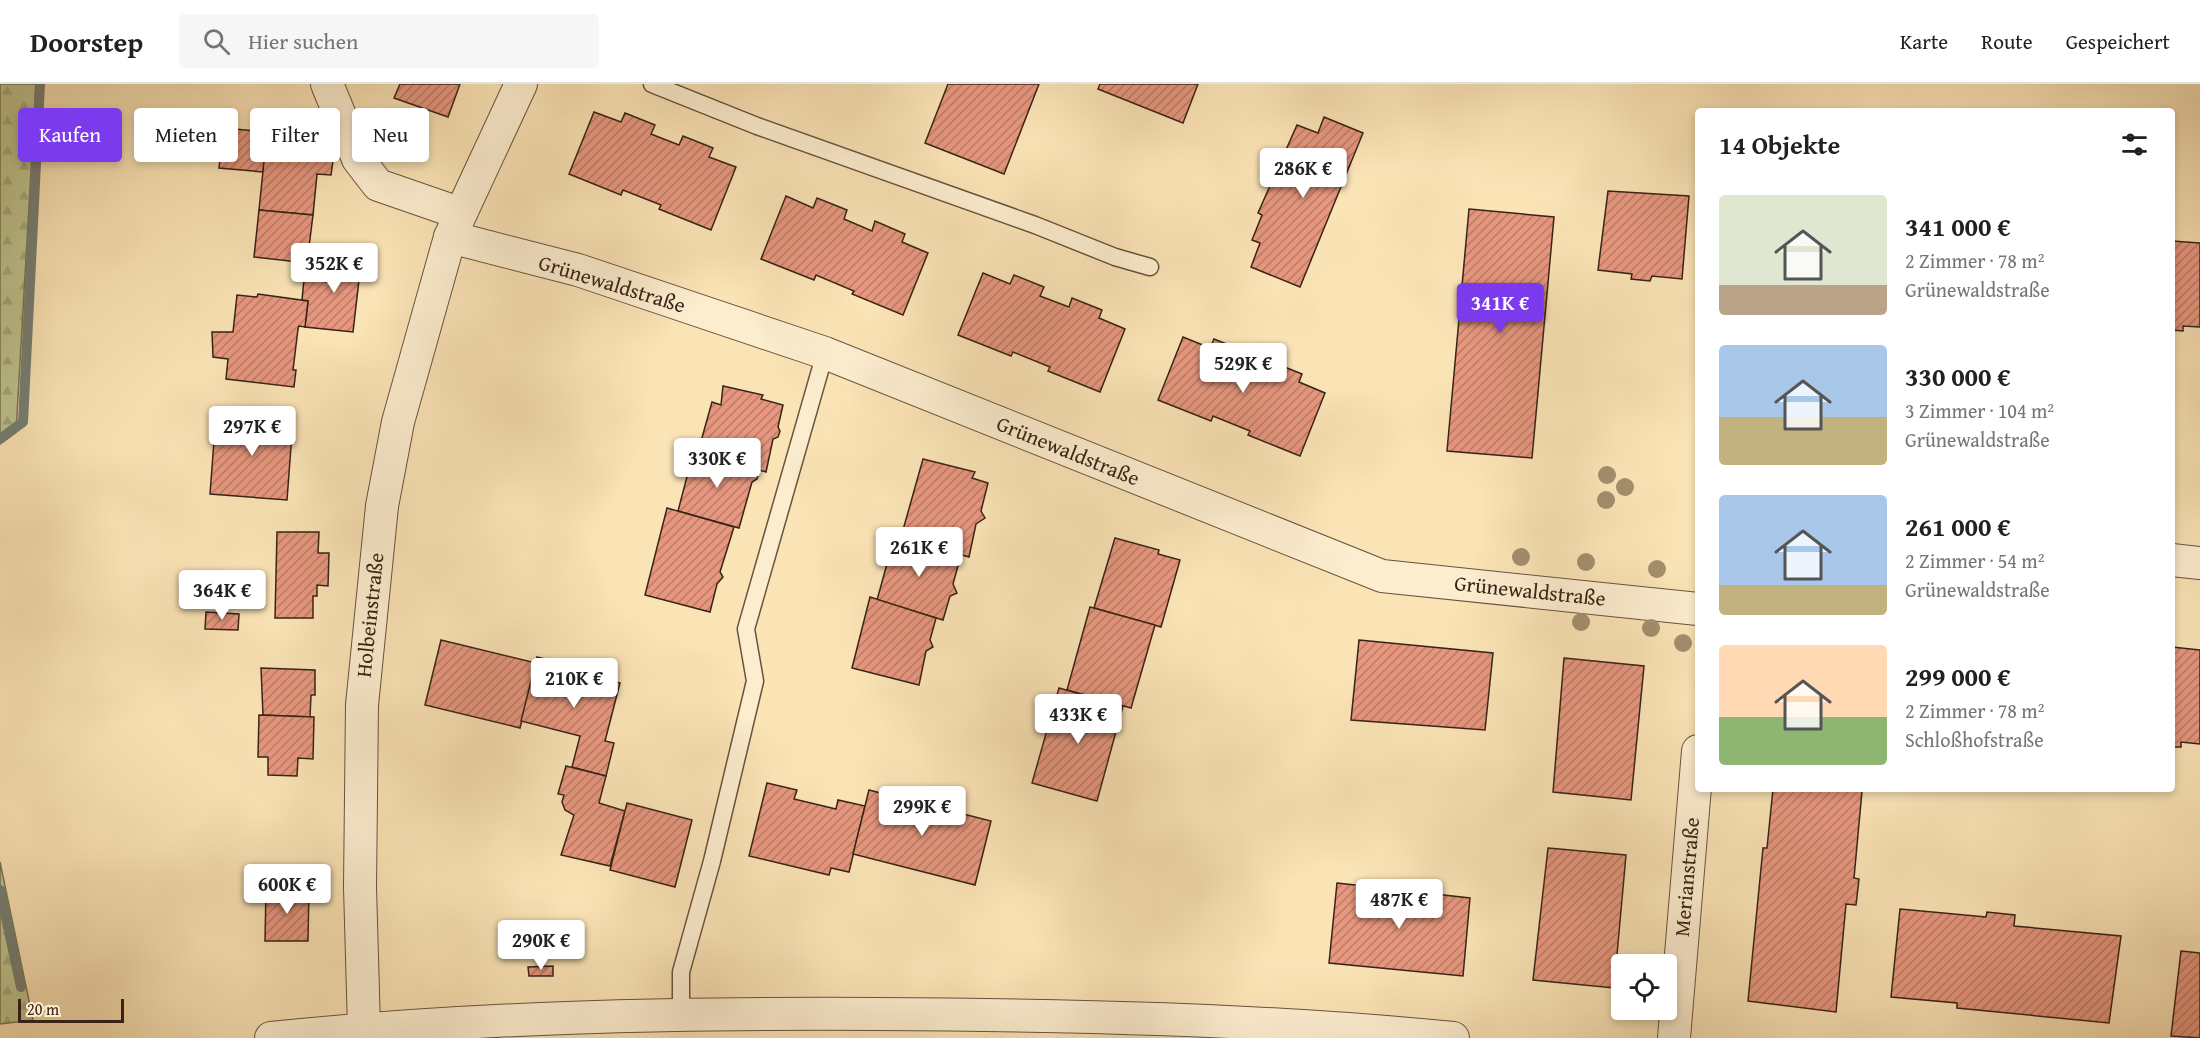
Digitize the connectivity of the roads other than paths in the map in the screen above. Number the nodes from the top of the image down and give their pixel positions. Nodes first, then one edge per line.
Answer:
1 (327, 84) edge
2 (521, 84) edge
3 (652, 84) edge
4 (454, 225) junction
5 (1150, 267) dead end
6 (825, 352) junction
7 (2175, 560) edge
8 (2200, 563) edge
9 (1695, 609) edge
10 (1695, 787) edge
11 (681, 1013) junction
12 (782, 1026) edge
13 (364, 1028) junction
14 (271, 1038) edge
15 (1453, 1038) edge
16 (1674, 1038) edge

1 - 4 street
2 - 4 street, Holbeinstraße
3 - 5 lane
4 - 6 street, Grünewaldstraße
4 - 13 street, Holbeinstraße
6 - 9 street, Grünewaldstraße
6 - 11 lane
7 - 8 street
10 - 16 street, Merianstraße
11 - 12 street
11 - 13 street
12 - 15 street
13 - 14 street

